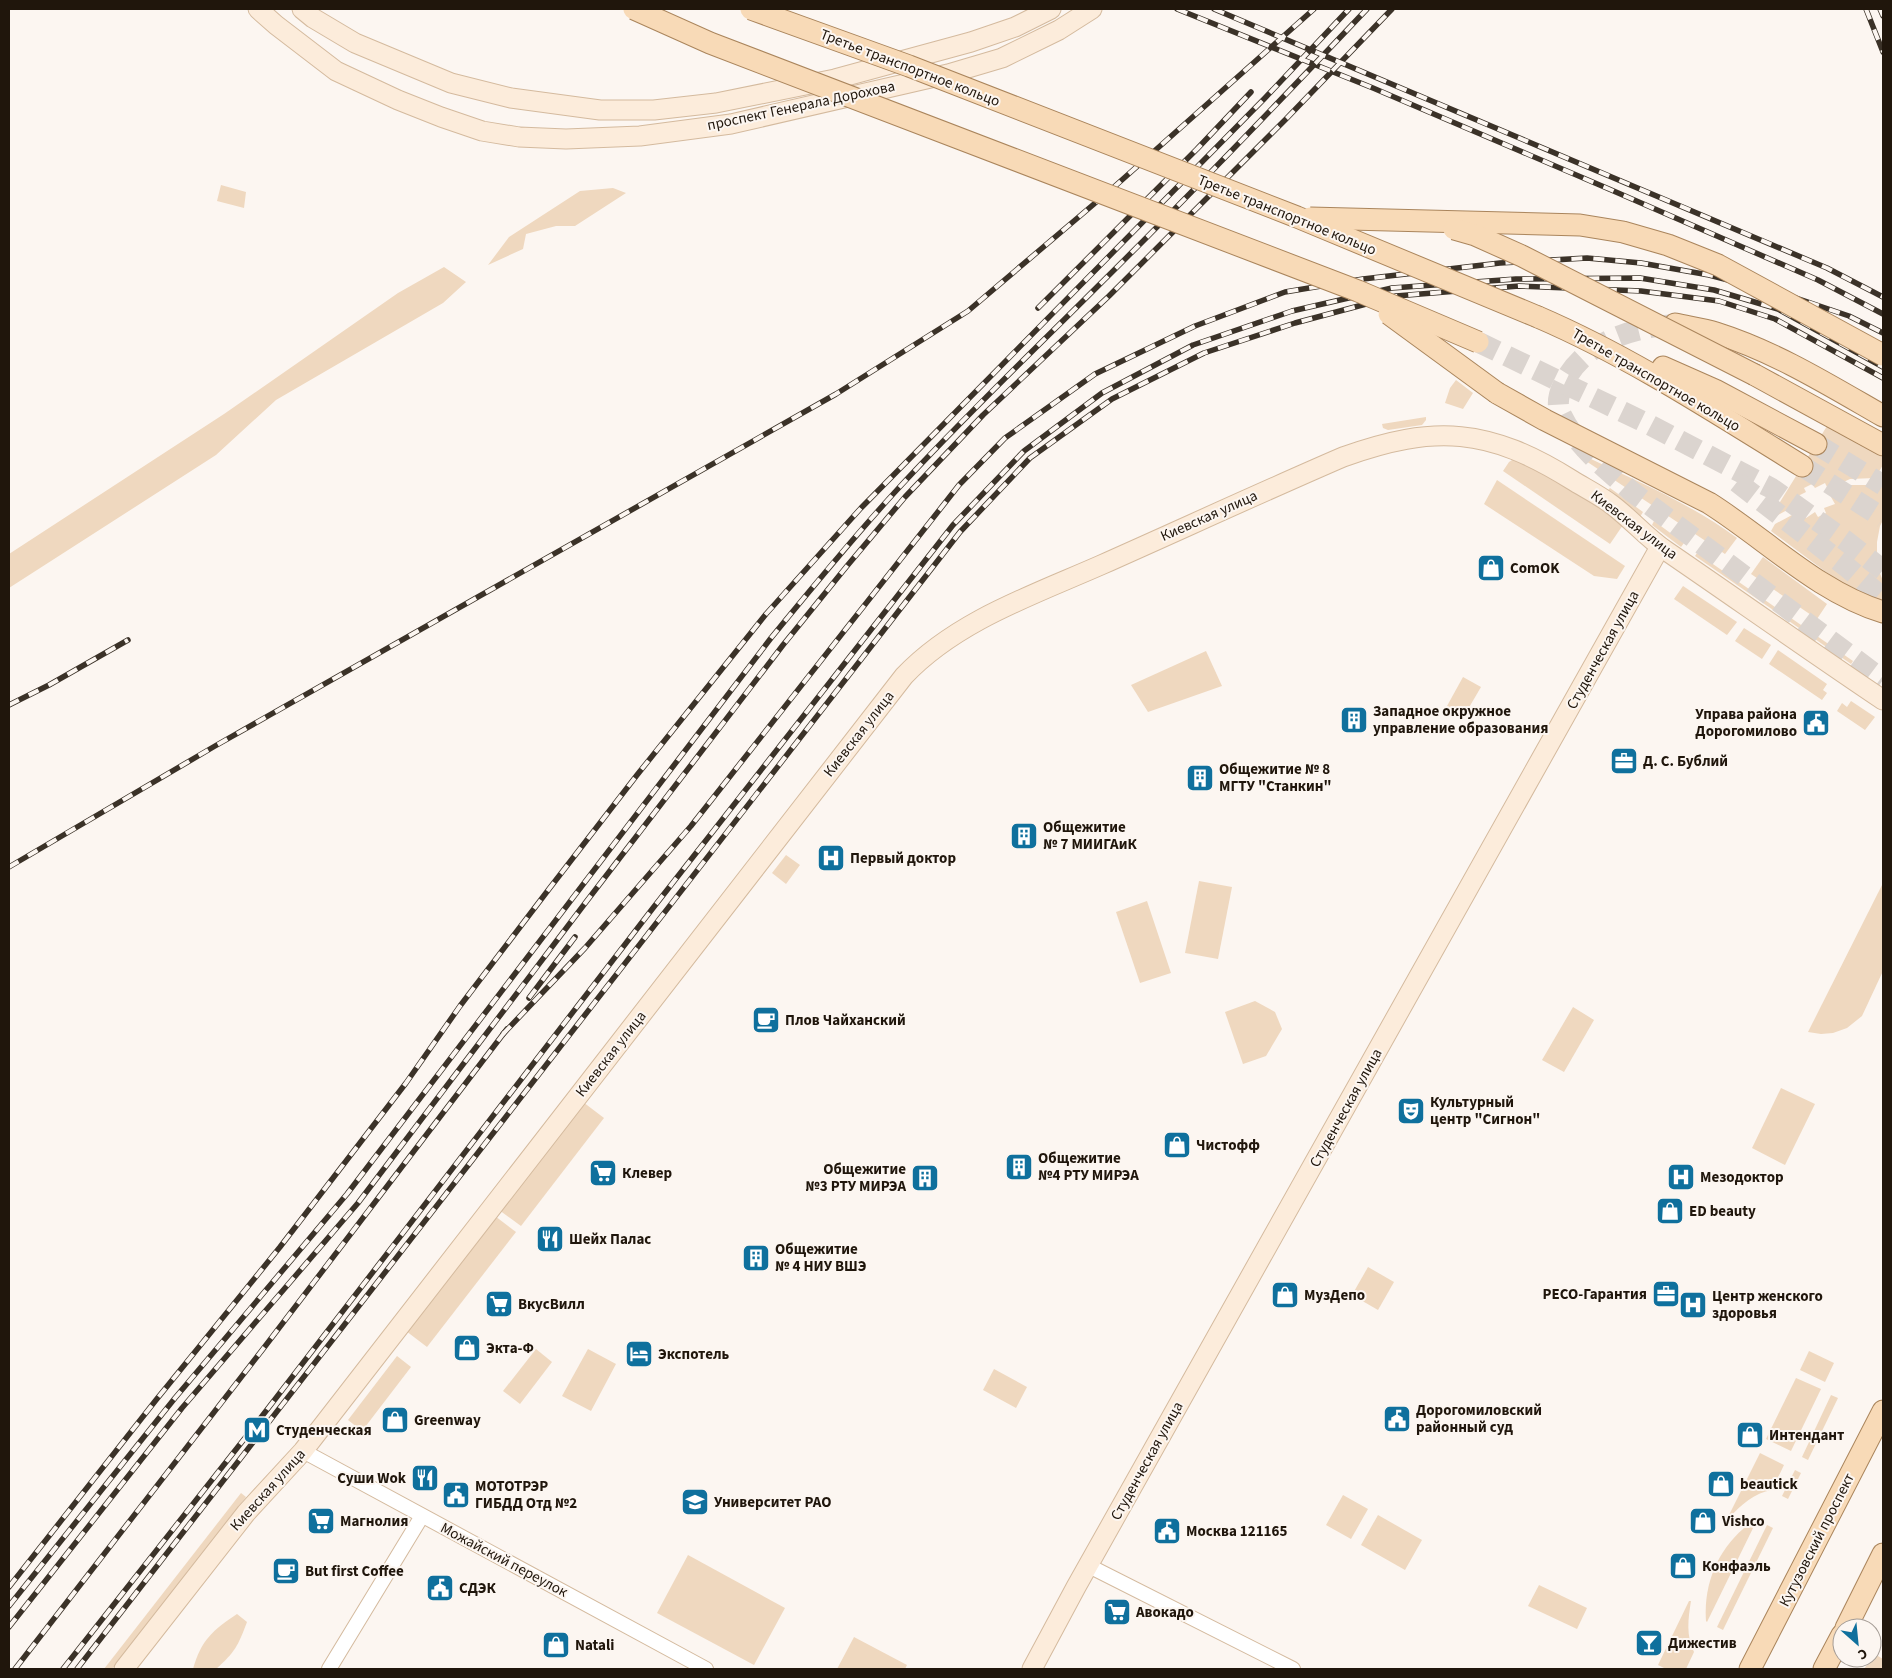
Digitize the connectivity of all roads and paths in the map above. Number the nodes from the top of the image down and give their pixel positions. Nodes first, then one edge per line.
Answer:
1 (258, 9) edge
2 (302, 9) edge
3 (634, 9) edge
4 (751, 9) edge
5 (1051, 9) edge
6 (1092, 9) edge
7 (1297, 217) junction
8 (1427, 222) junction
9 (1358, 291) junction
10 (1675, 324) tunnel mouth
11 (1569, 331) junction
12 (1478, 342) tunnel mouth
13 (1883, 355) edge
14 (1883, 416) edge
15 (1816, 444) tunnel mouth
16 (1883, 445) edge
17 (1802, 466) tunnel mouth
18 (1660, 547) junction
19 (1883, 612) edge
20 (1883, 700) edge
21 (1883, 1411) edge
22 (303, 1451) junction
23 (422, 1516) junction
24 (1883, 1554) edge
25 (1089, 1566) junction
26 (1851, 1618) edge
27 (1832, 1654) edge
28 (124, 1669) edge
29 (329, 1669) edge
30 (706, 1669) edge
31 (1032, 1669) edge
32 (1293, 1669) edge
33 (1750, 1669) edge
34 (1824, 1669) edge

1 - 6 street, проспект Генерала Дорохова
2 - 5 street, проспект Генерала Дорохова
3 - 9 main road, bridge
4 - 7 main road, Третье транспортное кольцо, bridge
7 - 8 main road, bridge
7 - 11 main road, Третье транспортное кольцо, bridge
8 - 13 main road, bridge
8 - 16 main road, bridge
9 - 12 main road, bridge
9 - 19 main road, bridge
10 - 14 main road
11 - 15 main road
11 - 17 main road, Третье транспортное кольцо
18 - 20 street, Киевская улица
18 - 22 street, Киевская улица
18 - 25 street, Студенческая улица
21 - 33 main road, Кутузовский проспект
22 - 23 street, Можайский переулок
22 - 28 street, Киевская улица
23 - 29 street
23 - 30 street, Можайский переулок
24 - 26 main road
25 - 31 street, Студенческая улица
25 - 32 street
27 - 34 main road

